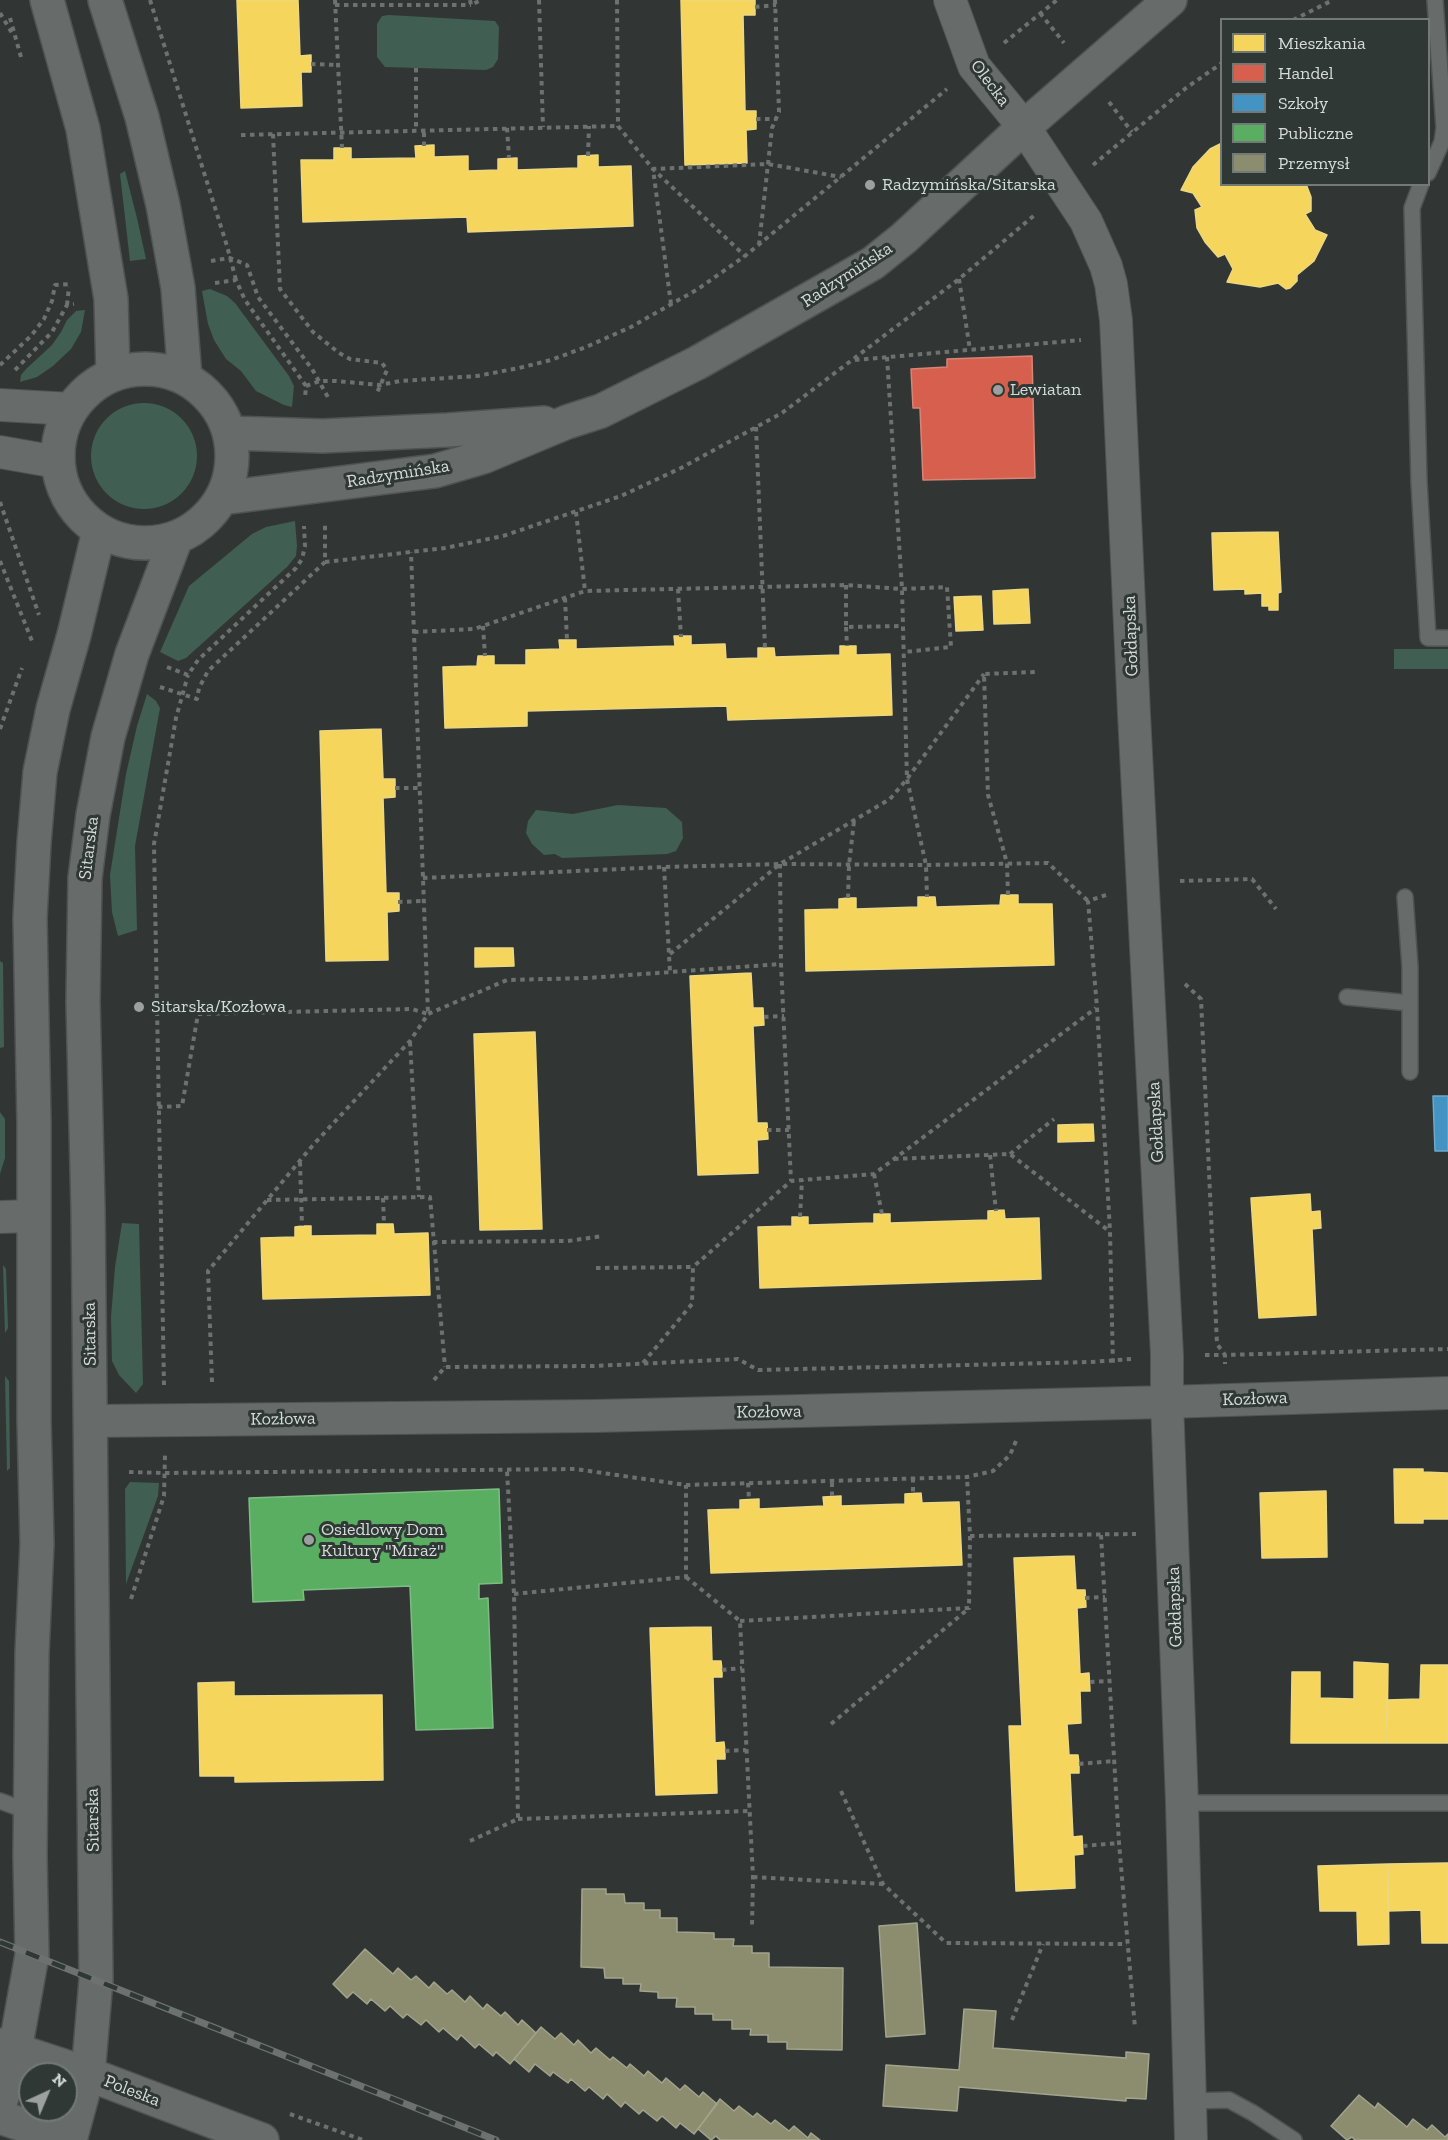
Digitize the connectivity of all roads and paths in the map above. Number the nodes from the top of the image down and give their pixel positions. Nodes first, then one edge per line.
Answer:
1 (47, 0) edge
2 (105, 0) edge
3 (150, 0) edge
4 (481, 0) edge
5 (539, 0) edge
6 (616, 0) edge
7 (950, 0) edge
8 (1057, 0) edge
9 (1170, 0) edge
10 (1332, 0) edge
11 (1435, 0) edge
12 (335, 2) edge
13 (471, 3) edge
14 (776, 3) edge
15 (755, 7) dead end
16 (0, 13) edge
17 (1297, 18) edge
18 (1442, 26) edge
19 (14, 37) dead end
20 (311, 64) dead end
21 (1220, 64) edge
22 (338, 65) junction
23 (974, 66) junction
24 (416, 68) dead end
25 (756, 119) dead end
26 (776, 119) junction
27 (589, 126) junction
28 (618, 126) junction
29 (543, 127) junction
30 (1024, 127) junction
31 (507, 128) junction
32 (424, 130) junction
33 (416, 131) junction
34 (342, 132) junction
35 (273, 134) junction
36 (241, 135) dead end
37 (424, 146) dead end
38 (342, 148) dead end
39 (588, 156) dead end
40 (509, 158) dead end
41 (768, 164) junction
42 (1430, 169) edge
43 (653, 170) junction
44 (841, 177) junction
45 (1420, 186) edge
46 (1065, 188) junction
47 (759, 245) junction
48 (745, 256) junction
49 (959, 279) junction
50 (236, 280) junction
51 (69, 284) dead end
52 (207, 285) dead end
53 (77, 304) dead end
54 (671, 304) junction
55 (67, 305) junction
56 (1090, 339) dead end
57 (970, 350) junction
58 (887, 357) junction
59 (853, 360) junction
60 (113, 374) junction
61 (185, 378) junction
62 (381, 385) junction
63 (306, 386) junction
64 (6, 391) edge
65 (373, 401) dead end
66 (304, 403) dead end
67 (71, 409) junction
68 (567, 422) junction
69 (756, 427) junction
70 (230, 433) junction
71 (0, 452) edge
72 (57, 462) junction
73 (222, 498) junction
74 (0, 502) edge
75 (576, 512) junction
76 (304, 517) dead end
77 (99, 531) junction
78 (176, 538) junction
79 (411, 552) junction
80 (325, 562) dead end
81 (846, 585) junction
82 (764, 586) junction
83 (678, 588) junction
84 (902, 589) junction
85 (585, 591) junction
86 (565, 598) junction
87 (40, 616) dead end
88 (483, 626) junction
89 (902, 626) junction
90 (846, 627) junction
91 (414, 632) junction
92 (681, 637) dead end
93 (1448, 638) edge
94 (567, 640) dead end
95 (847, 646) dead end
96 (765, 648) dead end
97 (904, 652) junction
98 (485, 656) dead end
99 (24, 663) dead end
100 (163, 665) dead end
101 (1035, 672) dead end
102 (984, 674) junction
103 (188, 675) junction
104 (0, 729) edge
105 (907, 779) junction
106 (419, 788) junction
107 (395, 789) dead end
108 (854, 821) junction
109 (1007, 863) junction
110 (780, 864) junction
111 (849, 865) junction
112 (926, 865) junction
113 (664, 867) junction
114 (423, 879) junction
115 (1177, 880) dead end
116 (1008, 895) dead end
117 (927, 897) dead end
118 (1405, 897) dead end
119 (848, 898) dead end
120 (423, 901) junction
121 (1088, 901) dead end
122 (398, 902) dead end
123 (1276, 909) dead end
124 (670, 954) junction
125 (781, 964) junction
126 (670, 972) junction
127 (1178, 978) dead end
128 (1347, 997) dead end
129 (1410, 1003) junction
130 (1097, 1008) dead end
131 (428, 1014) junction
132 (784, 1016) junction
133 (764, 1017) dead end
134 (410, 1041) junction
135 (1410, 1072) dead end
136 (159, 1107) junction
137 (1054, 1119) dead end
138 (767, 1130) dead end
139 (789, 1130) junction
140 (1010, 1154) junction
141 (990, 1155) junction
142 (894, 1159) junction
143 (300, 1161) junction
144 (874, 1174) junction
145 (791, 1180) junction
146 (802, 1180) junction
147 (419, 1197) junction
148 (383, 1198) junction
149 (301, 1199) junction
150 (267, 1200) junction
151 (996, 1211) dead end
152 (882, 1214) dead end
153 (33, 1216) junction
154 (0, 1217) edge
155 (800, 1217) dead end
156 (384, 1224) dead end
157 (302, 1226) dead end
158 (1110, 1231) dead end
159 (603, 1236) dead end
160 (434, 1242) junction
161 (693, 1267) junction
162 (596, 1268) dead end
163 (1448, 1349) edge
164 (1167, 1355) junction
165 (643, 1364) junction
166 (445, 1367) junction
167 (423, 1380) dead end
168 (202, 1382) dead end
169 (212, 1382) junction
170 (224, 1382) dead end
171 (173, 1384) dead end
172 (164, 1385) junction
173 (1448, 1393) edge
174 (1167, 1402) junction
175 (90, 1421) junction
176 (164, 1421) junction
177 (1018, 1437) dead end
178 (507, 1471) junction
179 (165, 1473) junction
180 (967, 1476) junction
181 (913, 1478) junction
182 (832, 1480) junction
183 (748, 1483) junction
184 (687, 1485) junction
185 (913, 1493) dead end
186 (831, 1496) dead end
187 (749, 1499) dead end
188 (1147, 1534) dead end
189 (1101, 1535) junction
190 (970, 1536) junction
191 (686, 1576) junction
192 (513, 1594) junction
193 (1105, 1597) junction
194 (1085, 1598) dead end
195 (128, 1608) dead end
196 (969, 1608) junction
197 (740, 1621) junction
198 (742, 1668) junction
199 (722, 1670) dead end
200 (1110, 1681) junction
201 (1090, 1682) dead end
202 (831, 1724) dead end
203 (746, 1750) junction
204 (725, 1751) dead end
205 (1114, 1761) junction
206 (1079, 1764) dead end
207 (841, 1791) dead end
208 (0, 1801) edge
209 (1182, 1803) junction
210 (1448, 1803) edge
211 (749, 1811) junction
212 (30, 1812) junction
213 (518, 1819) junction
214 (470, 1841) dead end
215 (1119, 1843) junction
216 (1083, 1846) dead end
217 (753, 1877) junction
218 (883, 1884) junction
219 (752, 1926) dead end
220 (1043, 1944) junction
221 (1127, 1944) junction
222 (29, 1970) junction
223 (0, 1989) edge
224 (1012, 2020) dead end
225 (1135, 2028) dead end
226 (7, 2047) edge
227 (88, 2074) junction
228 (1191, 2101) junction
229 (0, 2104) edge
230 (0, 2117) edge
231 (69, 2140) edge
232 (262, 2140) edge
233 (1191, 2140) edge
234 (1294, 2140) edge

1 - 60 street
2 - 61 street
3 - 50 path
4 - 13 path
5 - 29 path
6 - 28 path
7 - 23 street, Olecka
8 - 23 path
9 - 30 street, Radzymińska
10 - 17 path
11 - 18 lane
12 - 13 path
12 - 22 path
14 - 15 path
14 - 26 path
16 - 19 path
18 - 42 lane
20 - 22 path
21 - 46 path
22 - 34 path
23 - 30 street, Olecka
23 - 44 path
24 - 33 path
25 - 26 path
26 - 41 path
27 - 28 path
27 - 29 path
27 - 39 path
28 - 43 path
29 - 31 path
30 - 46 street, Gołdapska
30 - 68 street, Radzymińska
31 - 32 path
31 - 40 path
32 - 33 path
32 - 37 path
33 - 34 path
34 - 35 path
34 - 38 path
35 - 36 path
35 - 62 path
41 - 43 path
41 - 44 path
41 - 47 path
43 - 48 path
43 - 54 path
44 - 47 path
45 - 93 lane
46 - 49 path
46 - 164 street, Gołdapska
47 - 48 path
48 - 54 path
49 - 57 path
49 - 59 path
50 - 52 path
50 - 63 path
51 - 55 path
53 - 55 path
54 - 62 path
55 - 64 path
56 - 57 path
57 - 58 path
58 - 59 path
58 - 84 path
59 - 69 path
60 - 61 street
60 - 67 street
61 - 70 street
62 - 63 path
62 - 65 path
63 - 66 path
64 - 67 street
67 - 72 street
68 - 70 street, Radzymińska
68 - 73 street, Radzymińska
69 - 75 path
69 - 82 path
70 - 73 street
71 - 72 street
72 - 77 street
73 - 78 street
74 - 87 path
75 - 79 path
75 - 85 path
76 - 103 path
77 - 78 street
77 - 153 street
78 - 175 street, Sitarska
79 - 80 path
79 - 91 path
81 - 82 path
81 - 84 path
81 - 90 path
82 - 83 path
82 - 96 path
83 - 85 path
83 - 92 path
84 - 89 path
84 - 97 path
85 - 86 path
86 - 88 path
86 - 94 path
88 - 91 path
88 - 98 path
89 - 90 path
89 - 97 path
90 - 95 path
91 - 106 path
97 - 105 path
99 - 104 path
100 - 103 path
101 - 102 path
102 - 105 path
102 - 109 path
103 - 136 path
105 - 108 path
105 - 112 path
106 - 107 path
106 - 114 path
108 - 110 path
108 - 111 path
109 - 112 path
109 - 116 path
109 - 121 path
110 - 111 path
110 - 113 path
110 - 124 path
110 - 125 path
111 - 112 path
111 - 119 path
112 - 117 path
113 - 114 path
113 - 124 path
114 - 120 path
115 - 123 path
118 - 129 lane
120 - 122 path
120 - 131 path
124 - 126 path
125 - 126 path
125 - 132 path
126 - 131 path
127 - 163 path
128 - 129 lane
129 - 135 lane
130 - 142 path
131 - 134 path
131 - 136 path
132 - 133 path
132 - 139 path
134 - 143 path
134 - 147 path
136 - 172 path
137 - 140 path
138 - 139 path
139 - 145 path
140 - 141 path
140 - 158 path
141 - 142 path
141 - 151 path
142 - 144 path
143 - 149 path
143 - 150 path
144 - 146 path
144 - 152 path
145 - 146 path
145 - 161 path
146 - 155 path
147 - 148 path
147 - 160 path
148 - 149 path
148 - 156 path
149 - 150 path
149 - 157 path
150 - 169 path
153 - 154 street
153 - 212 street
159 - 160 path
160 - 166 path
161 - 162 path
161 - 165 path
164 - 165 path
164 - 174 street, Gołdapska
165 - 166 path
166 - 167 path
168 - 169 path
169 - 170 path
171 - 172 path
172 - 176 path
173 - 174 street, Kozłowa
174 - 176 street, Kozłowa
174 - 209 street, Gołdapska
175 - 176 street, Kozłowa
175 - 227 street, Sitarska
176 - 179 path
177 - 180 path
178 - 179 path
178 - 184 path
178 - 192 path
179 - 195 path
180 - 181 path
180 - 190 path
181 - 182 path
181 - 185 path
182 - 183 path
182 - 186 path
183 - 184 path
183 - 187 path
184 - 191 path
188 - 189 path
189 - 190 path
189 - 193 path
190 - 196 path
191 - 192 path
191 - 197 path
192 - 213 path
193 - 194 path
193 - 200 path
196 - 197 path
196 - 202 path
197 - 198 path
198 - 199 path
198 - 203 path
200 - 201 path
200 - 205 path
203 - 204 path
203 - 211 path
205 - 206 path
205 - 215 path
207 - 218 path
208 - 212 lane
209 - 210 lane
209 - 228 street, Gołdapska
211 - 213 path
211 - 217 path
212 - 222 street
213 - 214 path
215 - 216 path
215 - 221 path
217 - 218 path
217 - 219 path
218 - 220 path
220 - 221 path
220 - 224 path
221 - 225 path
222 - 223 street
222 - 226 street
226 - 227 street, Poleska
226 - 229 street
227 - 231 street, Sitarska
227 - 232 street, Poleska
228 - 233 street, Gołdapska
228 - 234 lane
230 - 231 street

